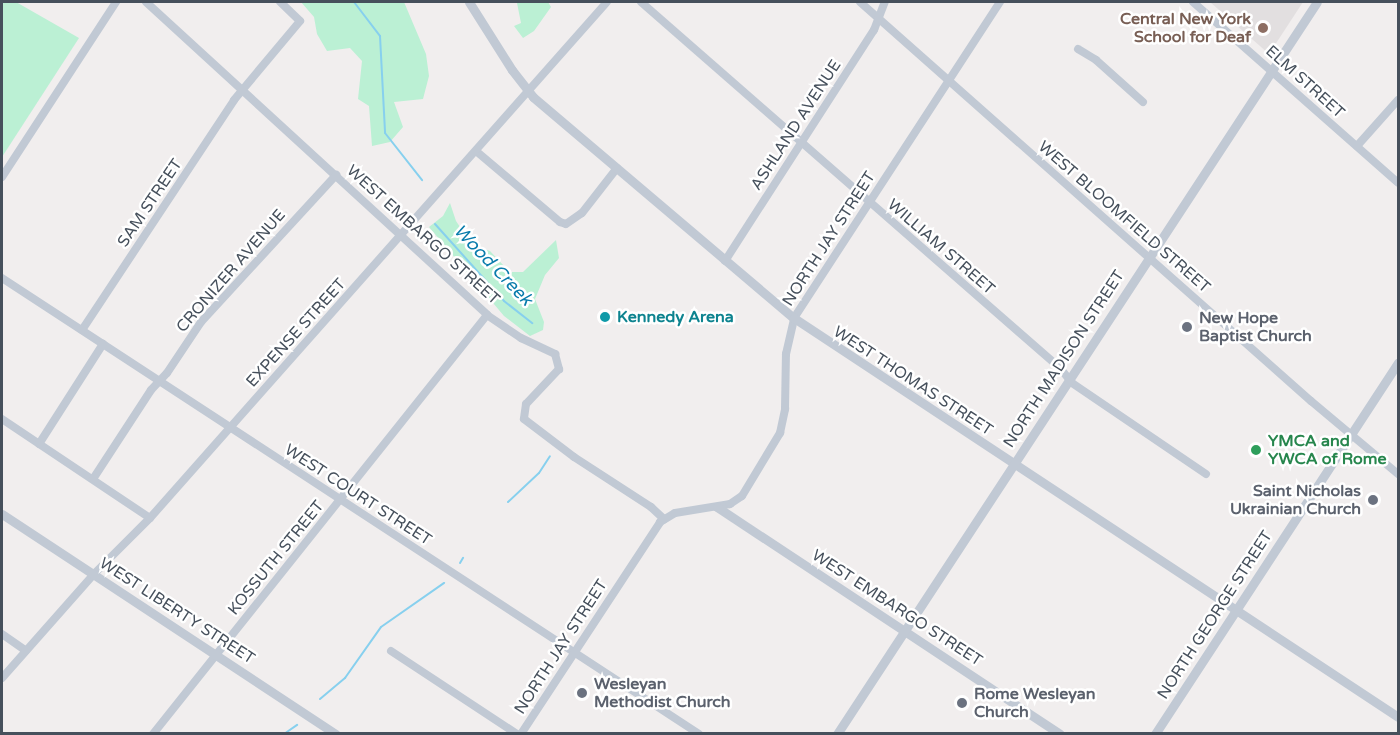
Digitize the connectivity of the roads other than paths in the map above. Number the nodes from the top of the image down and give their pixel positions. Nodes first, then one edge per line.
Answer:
1 (116, 2) edge
2 (146, 2) edge
3 (280, 2) edge
4 (468, 2) edge
5 (607, 2) edge
6 (641, 2) edge
7 (860, 2) edge
8 (885, 2) edge
9 (1000, 2) edge
10 (1193, 2) edge
11 (1317, 2) edge
12 (878, 17) junction
13 (1078, 49) dead end
14 (1272, 70) junction
15 (950, 79) junction
16 (241, 90) junction
17 (527, 91) junction
18 (1398, 100) edge
19 (1143, 102) dead end
20 (801, 141) junction
21 (1357, 146) junction
22 (476, 151) junction
23 (617, 168) junction
24 (336, 175) junction
25 (2, 177) edge
26 (1398, 183) edge
27 (869, 202) junction
28 (401, 236) junction
29 (1149, 256) junction
30 (725, 261) junction
31 (2, 278) edge
32 (488, 315) junction
33 (794, 318) junction
34 (82, 330) junction
35 (103, 344) junction
36 (1398, 362) edge
37 (1070, 379) junction
38 (159, 381) junction
39 (2, 419) edge
40 (230, 427) junction
41 (1351, 435) junction
42 (39, 444) junction
43 (1014, 465) junction
44 (1206, 474) dead end
45 (1398, 474) edge
46 (93, 479) junction
47 (340, 500) junction
48 (717, 507) junction
49 (2, 514) edge
50 (150, 518) junction
51 (664, 519) junction
52 (94, 574) junction
53 (1236, 610) junction
54 (905, 632) junction
55 (2, 634) edge
56 (26, 651) junction
57 (391, 651) dead end
58 (216, 653) junction
59 (575, 653) junction
60 (2, 678) edge
61 (1398, 717) edge
62 (153, 734) edge
63 (336, 734) edge
64 (519, 734) edge
65 (699, 734) edge
66 (837, 734) edge
67 (1060, 734) edge
68 (1155, 734) edge

1 - 25 street
2 - 16 street, WEST EMBARGO STREET
3 - 16 street, SAM STREET
4 - 17 street, WEST THOMAS STREET
5 - 17 street, EXPENSE STREET
6 - 20 street, WILLIAM STREET
7 - 12 street, WEST BLOOMFIELD STREET
8 - 12 street, ASHLAND AVENUE
9 - 15 street, NORTH JAY STREET
10 - 14 street, ELM STREET
11 - 14 street, NORTH MADISON STREET
12 - 15 street, WEST BLOOMFIELD STREET
12 - 20 street, ASHLAND AVENUE
13 - 19 street
14 - 21 street, ELM STREET
14 - 29 street, NORTH MADISON STREET
15 - 27 street, NORTH JAY STREET
15 - 29 street, WEST BLOOMFIELD STREET
16 - 24 street, WEST EMBARGO STREET
16 - 34 street, SAM STREET
17 - 22 street, EXPENSE STREET
17 - 23 street, WEST THOMAS STREET
18 - 21 street
20 - 27 street, WILLIAM STREET
20 - 30 street, ASHLAND AVENUE
21 - 26 street, ELM STREET
22 - 23 street
22 - 28 street, EXPENSE STREET
23 - 30 street, WEST THOMAS STREET
24 - 28 street, WEST EMBARGO STREET
24 - 38 street, CRONIZER AVENUE
27 - 33 street, NORTH JAY STREET
27 - 37 street, WILLIAM STREET
28 - 32 street, WEST EMBARGO STREET
28 - 40 street, EXPENSE STREET
29 - 37 street, NORTH MADISON STREET
29 - 41 street, WEST BLOOMFIELD STREET
30 - 33 street, WEST THOMAS STREET
31 - 34 street, WEST COURT STREET
32 - 47 street, KOSSUTH STREET
32 - 51 street, WEST EMBARGO STREET
33 - 43 street, WEST THOMAS STREET
33 - 48 street, NORTH JAY STREET
34 - 35 street, WEST COURT STREET
35 - 38 street, WEST COURT STREET
35 - 42 street
36 - 41 street, NORTH GEORGE STREET
37 - 43 street, NORTH MADISON STREET
37 - 44 street, WILLIAM STREET
38 - 40 street, WEST COURT STREET
38 - 46 street, CRONIZER AVENUE
39 - 42 street
40 - 47 street, WEST COURT STREET
40 - 50 street, EXPENSE STREET
41 - 45 street, WEST BLOOMFIELD STREET
41 - 53 street, NORTH GEORGE STREET
42 - 46 street
43 - 53 street, WEST THOMAS STREET
43 - 54 street, NORTH MADISON STREET
46 - 50 street
47 - 58 street, KOSSUTH STREET
47 - 59 street, WEST COURT STREET
48 - 51 street, NORTH JAY STREET
48 - 54 street, WEST EMBARGO STREET
49 - 52 street, WEST LIBERTY STREET
50 - 52 street, EXPENSE STREET
51 - 59 street, NORTH JAY STREET
52 - 56 street, EXPENSE STREET
52 - 58 street, WEST LIBERTY STREET
53 - 61 street, WEST THOMAS STREET
53 - 68 street, NORTH GEORGE STREET
54 - 66 street, NORTH MADISON STREET
54 - 67 street, WEST EMBARGO STREET
55 - 56 street
56 - 60 street, EXPENSE STREET
57 - 64 street
58 - 62 street, KOSSUTH STREET
58 - 63 street, WEST LIBERTY STREET
59 - 64 street, NORTH JAY STREET
59 - 65 street, WEST COURT STREET

